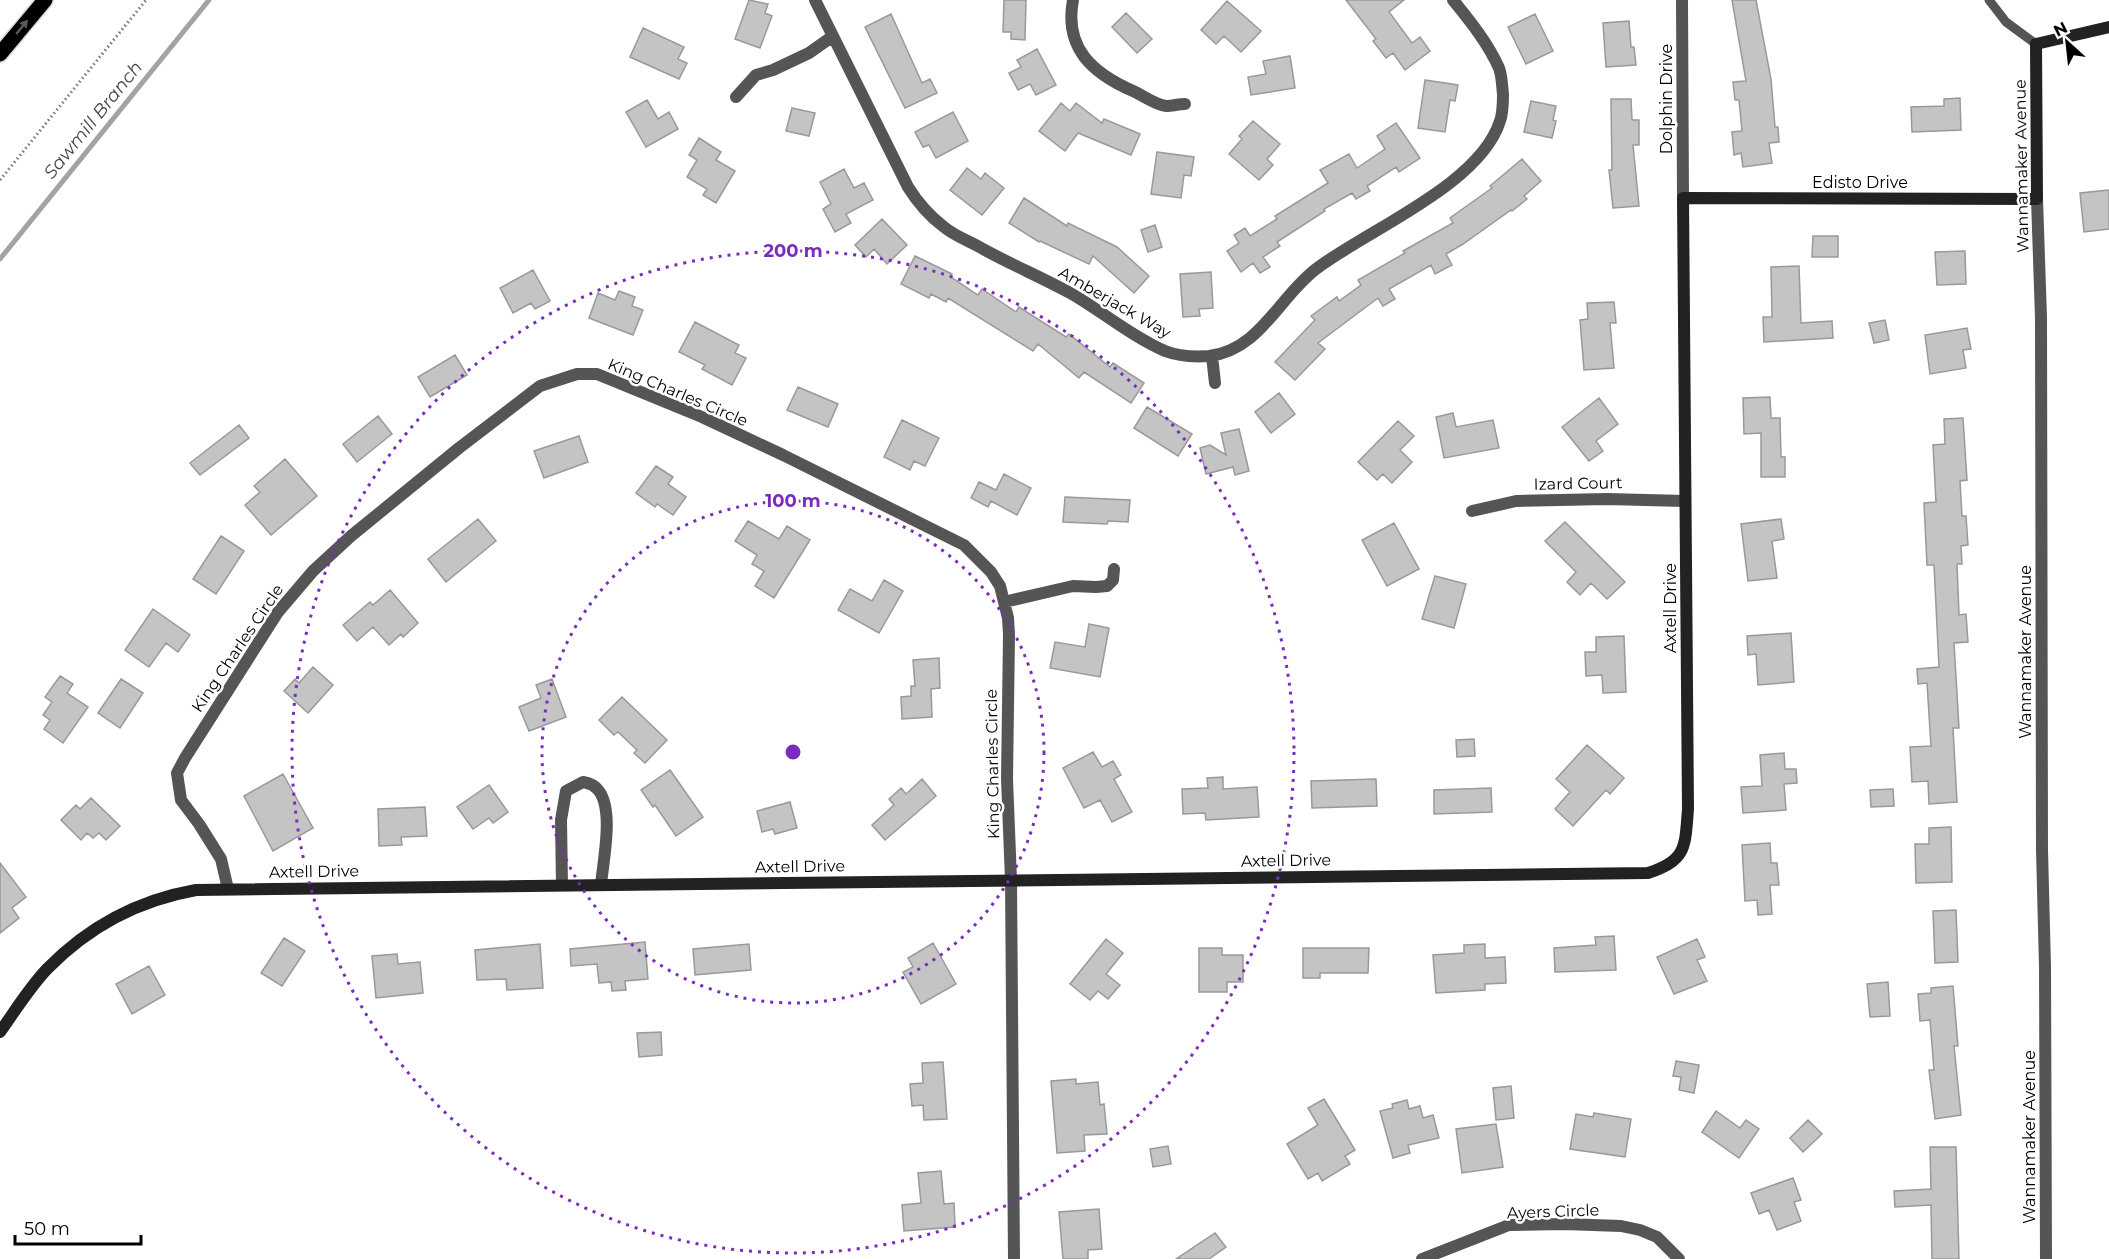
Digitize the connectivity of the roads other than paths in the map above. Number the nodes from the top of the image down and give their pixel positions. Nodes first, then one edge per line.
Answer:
1 (45, 0) edge
2 (815, 0) edge
3 (1073, 0) edge
4 (1453, 0) edge
5 (1682, 0) edge
6 (1989, 0) edge
7 (2109, 27) edge
8 (833, 36) junction
9 (2036, 44) junction
10 (0, 54) edge
11 (736, 97) dead end
12 (1185, 104) dead end
13 (1683, 198) junction
14 (2037, 199) junction
15 (1212, 356) junction
16 (1215, 383) dead end
17 (1685, 501) junction
18 (1472, 511) dead end
19 (1114, 569) dead end
20 (1004, 602) junction
21 (1011, 880) junction
22 (562, 885) junction
23 (601, 885) junction
24 (228, 889) junction
25 (0, 1032) edge
26 (1014, 1259) edge
27 (1422, 1259) edge
28 (1680, 1259) edge
29 (2046, 1259) edge

10 -> 1 main road
2 - 8 street, Amberjack Way
3 - 12 street
4 - 15 street, Amberjack Way
5 - 13 street, Dolphin Drive
6 - 9 lane
7 - 9 street
8 - 11 street
8 - 15 street, Amberjack Way
9 - 14 street, Wannamaker Avenue
13 - 14 street, Edisto Drive
13 - 17 street, Axtell Drive
14 - 29 street, Wannamaker Avenue
15 - 16 street
17 - 18 street, Izard Court
17 - 21 street, Axtell Drive
19 - 20 street
20 - 21 street, King Charles Circle
20 - 24 street, King Charles Circle
21 - 23 street, Axtell Drive
21 - 26 street, King Charles Circle
22 - 23 street, Axtell Drive
22 - 23 street
22 - 24 street, Axtell Drive
24 - 25 street
27 - 28 street, Ayers Circle

